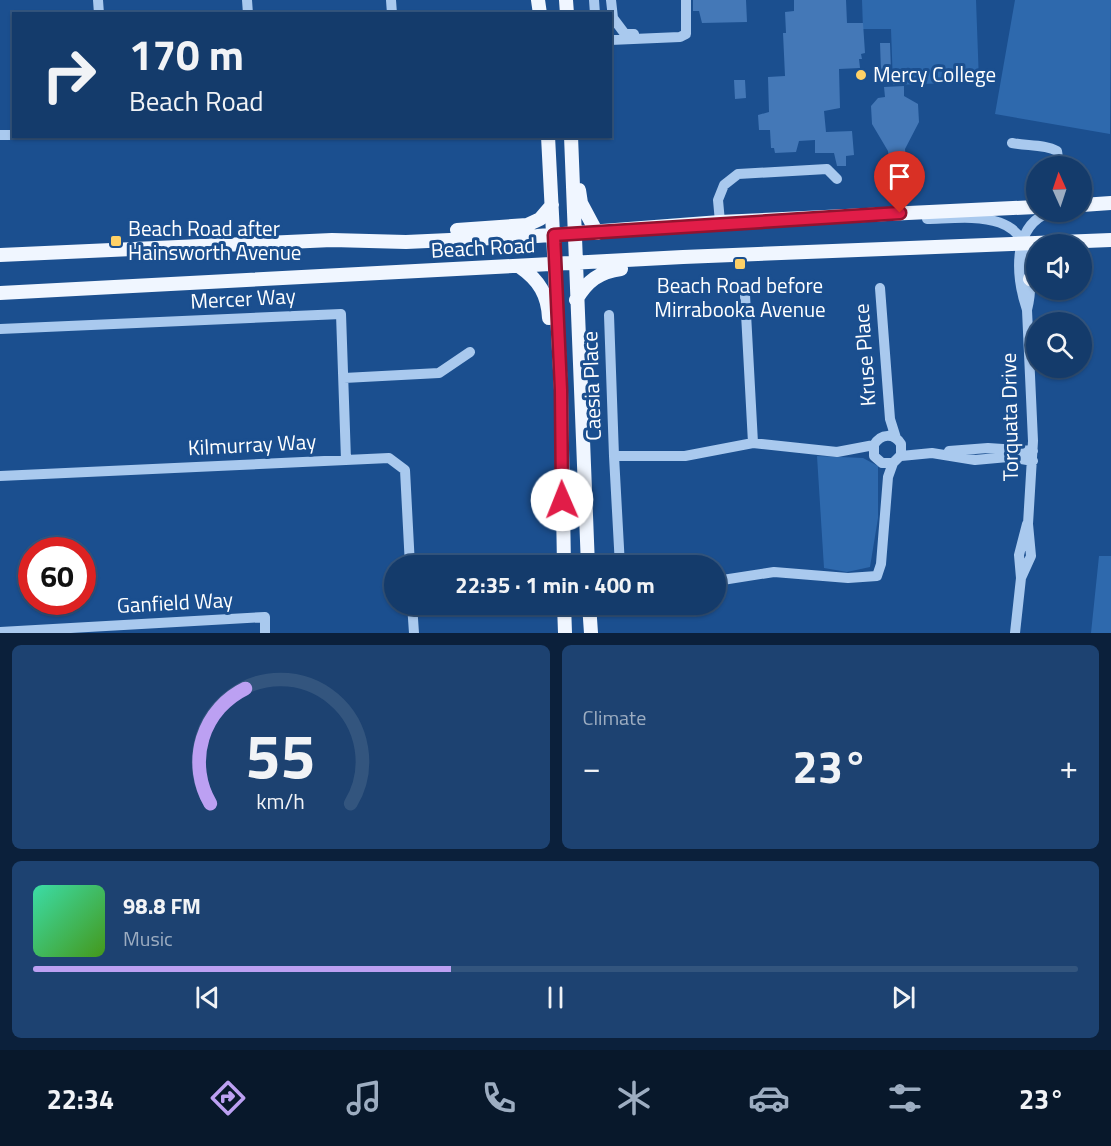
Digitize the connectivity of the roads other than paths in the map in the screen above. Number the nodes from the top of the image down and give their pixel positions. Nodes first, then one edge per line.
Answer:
1 (686, 0) edge
2 (612, 21) edge
3 (675, 38) junction
4 (612, 40) edge
5 (548, 138) edge
6 (571, 138) edge
7 (577, 138) edge
8 (1012, 143) dead end
9 (1058, 156) edge
10 (837, 179) dead end
11 (1111, 203) edge
12 (1092, 204) edge
13 (552, 205) junction
14 (1026, 207) edge
15 (900, 213) junction
16 (720, 222) junction
17 (1034, 222) edge
18 (597, 233) junction
19 (574, 234) junction
20 (554, 235) junction
21 (429, 240) junction
22 (1111, 242) edge
23 (1022, 244) junction
24 (1092, 246) edge
25 (1026, 249) edge
26 (0, 255) edge
27 (683, 257) junction
28 (575, 264) junction
29 (555, 265) junction
30 (520, 267) junction
31 (880, 288) dead end
32 (0, 293) edge
33 (745, 295) dead end
34 (576, 300) junction
35 (1030, 300) edge
36 (1027, 310) junction
37 (609, 315) dead end
38 (0, 329) edge
39 (470, 352) dead end
40 (344, 378) junction
41 (561, 390) junction
42 (890, 419) junction
43 (898, 441) junction
44 (753, 443) junction
45 (884, 453) junction
46 (614, 456) junction
47 (1033, 456) junction
48 (346, 460) junction
49 (0, 476) edge
50 (409, 555) edge
51 (564, 555) edge
52 (588, 555) edge
53 (619, 555) edge
54 (726, 579) edge
55 (413, 615) edge
56 (564, 615) edge
57 (590, 615) edge
58 (0, 632) edge
59 (265, 633) edge
60 (414, 633) edge
61 (565, 633) edge
62 (591, 633) edge
63 (1015, 633) edge

1 - 3 street
2 - 3 street
3 - 4 street
5 - 13 main road
6 - 19 main road
7 - 18 main road
8 - 9 street
10 - 16 street
11 - 12 main road
13 - 20 main road
13 - 21 main road
14 - 15 main road, Beach Road
15 - 16 main road, Beach Road
15 - 23 street, Torquata Drive
16 - 18 main road, Beach Road
17 - 23 street, Torquata Drive
18 - 19 main road, Beach Road
19 - 20 main road, Beach Road
19 - 28 main road
20 - 21 main road, Beach Road
20 - 29 main road
21 - 26 main road, Beach Road
22 - 23 main road, Beach Road
22 - 24 main road
23 - 25 street, Torquata Drive
23 - 27 main road, Beach Road
23 - 36 street, Torquata Drive
27 - 28 main road, Beach Road
27 - 34 main road
28 - 29 main road, Beach Road
28 - 34 main road
29 - 30 main road, Beach Road
29 - 41 main road
30 - 32 main road, Beach Road
30 - 41 main road
31 - 42 street, Kruse Place
33 - 44 street
34 - 52 main road
35 - 36 street, Torquata Drive
36 - 47 street, Torquata Drive
37 - 46 street, Caesia Place
38 - 40 street, Mercer Way
39 - 40 street
40 - 48 street, Mercer Way
41 - 51 main road
42 - 43 street, Kruse Place
42 - 45 street, Kruse Place
43 - 45 street
43 - 45 street, Kruse Place
43 - 47 street
44 - 45 street
44 - 46 street
45 - 47 street
45 - 54 street
46 - 53 street, Caesia Place
47 - 63 street, Torquata Drive
48 - 49 street, Kilmurray Way
48 - 50 street, Kilmurray Way
55 - 60 street
56 - 61 main road
57 - 62 main road
58 - 59 street, Ganfield Way

